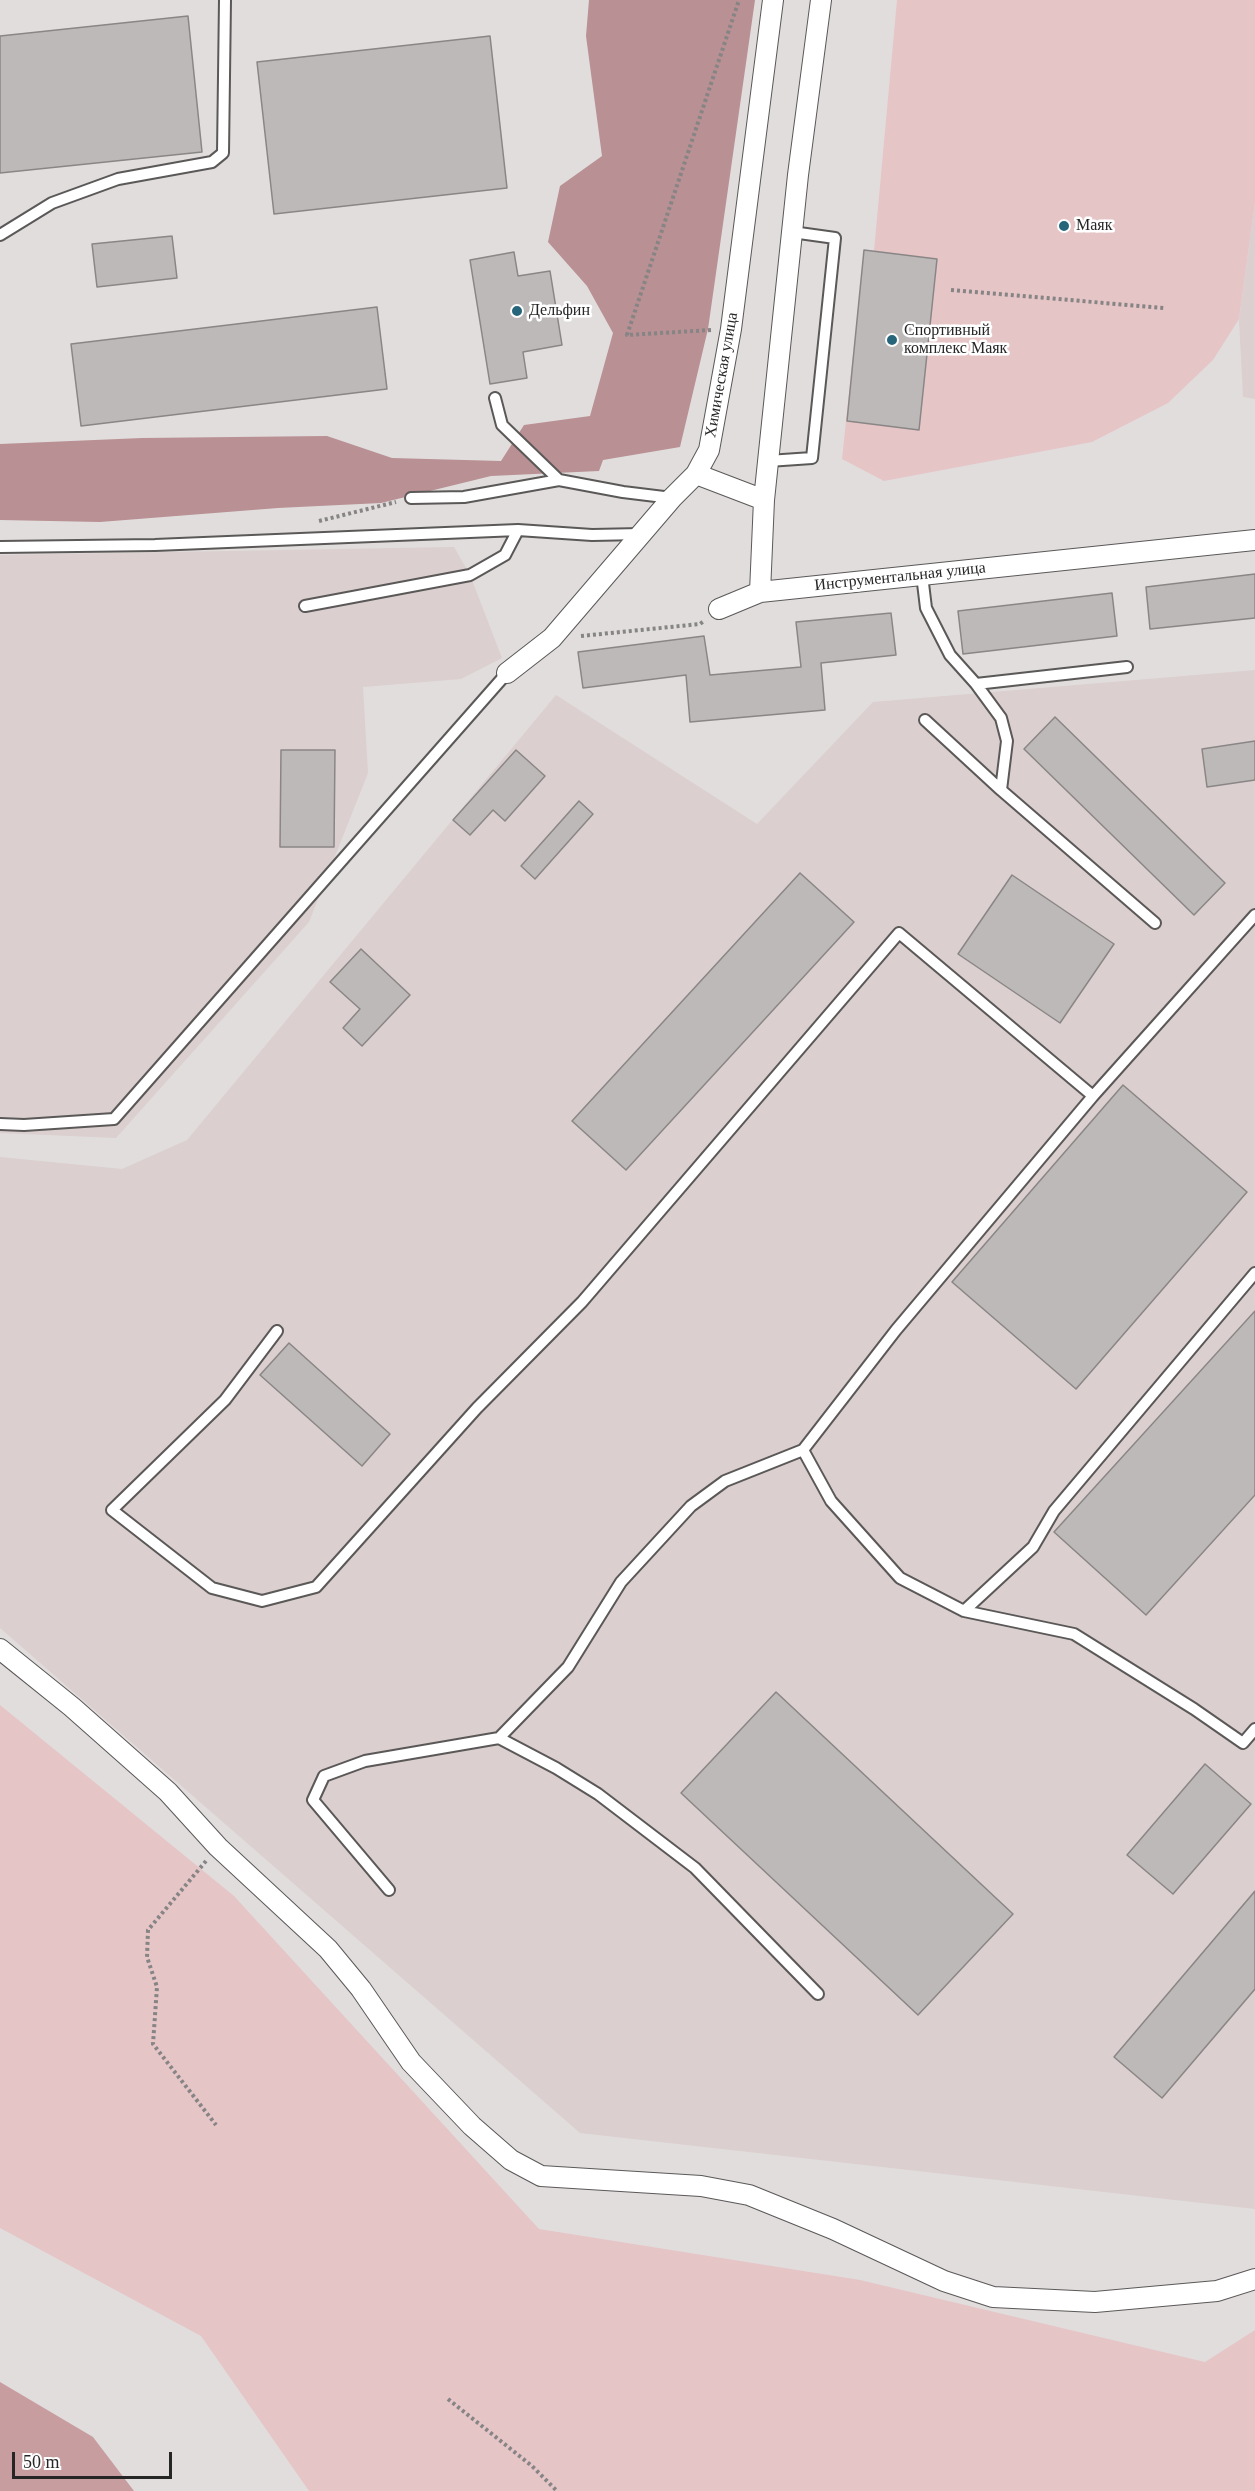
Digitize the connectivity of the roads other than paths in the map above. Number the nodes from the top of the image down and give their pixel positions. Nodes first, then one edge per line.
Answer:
1 (225, 0) edge
2 (773, 0) edge
3 (821, 0) edge
4 (792, 232) junction
5 (0, 235) edge
6 (495, 398) dead end
7 (768, 461) junction
8 (696, 474) junction
9 (559, 480) junction
10 (411, 498) road end
11 (672, 498) junction
12 (764, 500) junction
13 (518, 530) junction
14 (643, 534) junction
15 (1255, 540) edge
16 (0, 547) edge
17 (922, 575) junction
18 (760, 592) junction
19 (305, 606) dead end
20 (719, 609) road end
21 (1127, 667) dead end
22 (507, 673) joint
23 (976, 684) junction
24 (925, 720) dead end
25 (1001, 790) junction
26 (1255, 915) edge
27 (1155, 923) dead end
28 (1093, 1096) junction
29 (0, 1124) edge
30 (1255, 1273) edge
31 (277, 1331) dead end
32 (803, 1450) junction
33 (964, 1611) junction
34 (0, 1649) edge
35 (1255, 1730) edge
36 (498, 1738) junction
37 (389, 1890) dead end
38 (818, 1994) dead end
39 (1255, 2279) edge

1 - 5 lane
2 - 8 street, Химическая улица
3 - 4 street
4 - 7 street
4 - 7 lane
6 - 9 lane
7 - 12 street
8 - 11 street, Химическая улица
8 - 12 street
9 - 10 lane
9 - 11 lane
11 - 14 street, Химическая улица
12 - 18 street
13 - 14 lane
13 - 16 lane
13 - 19 lane
14 - 22 street, Химическая улица
15 - 17 street, Инструментальная улица
17 - 18 street, Инструментальная улица
17 - 23 lane
18 - 20 street, Инструментальная улица
21 - 23 lane
22 - 29 lane
23 - 25 lane
24 - 25 lane
25 - 27 lane
26 - 28 lane
28 - 31 lane
28 - 32 lane
30 - 33 lane
32 - 33 lane
32 - 36 lane
33 - 35 lane
34 - 39 street
36 - 37 lane
36 - 38 lane

